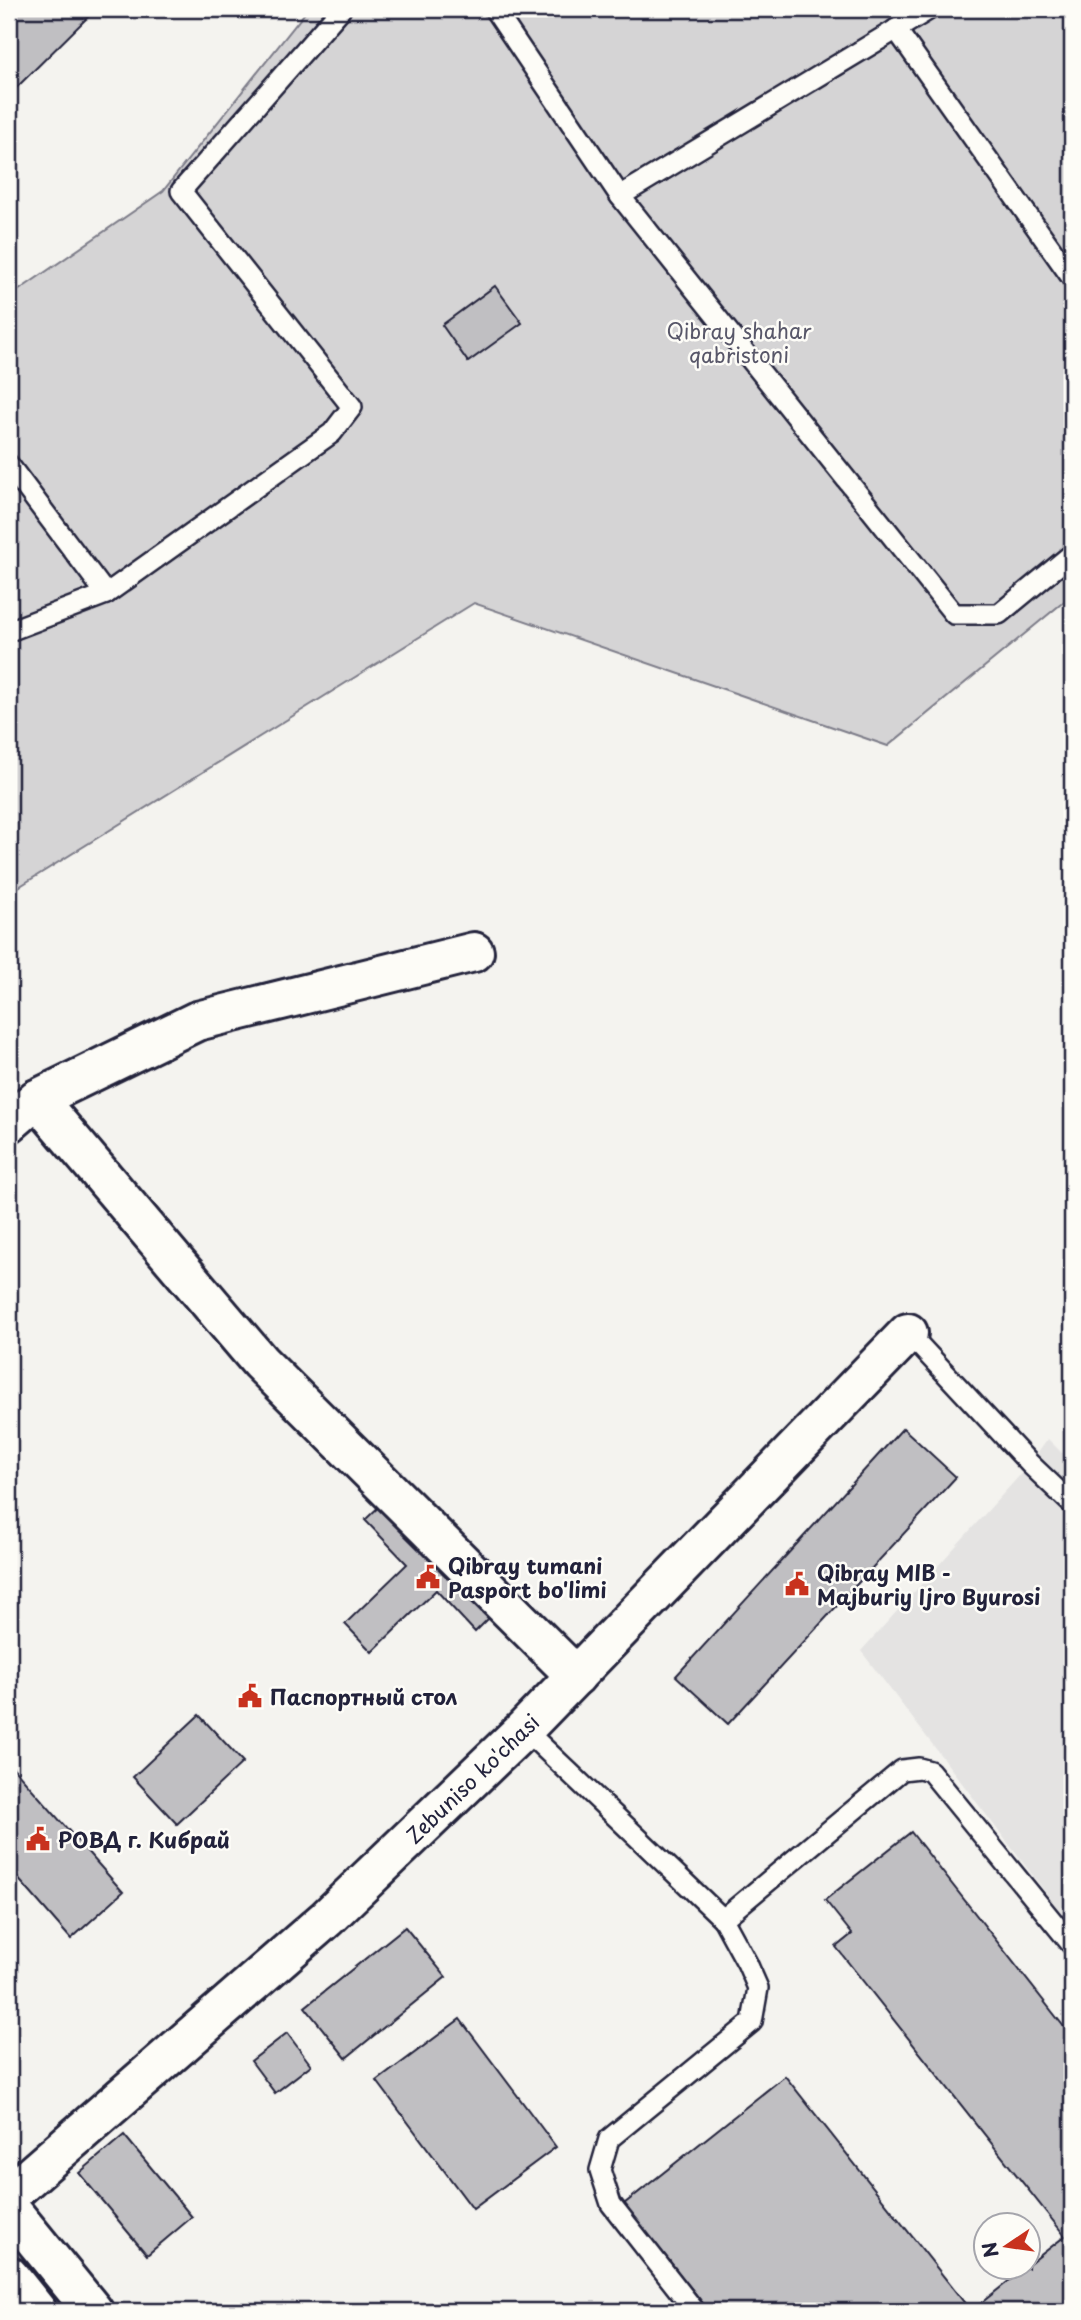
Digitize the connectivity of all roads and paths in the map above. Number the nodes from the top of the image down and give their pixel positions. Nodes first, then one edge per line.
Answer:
1 (341, 9) edge
2 (494, 9) edge
3 (930, 9) edge
4 (896, 29) junction
5 (620, 196) junction
6 (1072, 278) edge
7 (9, 466) edge
8 (1072, 554) edge
9 (106, 594) junction
10 (9, 631) edge
11 (474, 952) dead end
12 (37, 1099) junction
13 (9, 1123) edge
14 (908, 1334) joint
15 (1072, 1504) edge
16 (576, 1676) junction
17 (524, 1728) junction
18 (723, 1919) junction
19 (1072, 1945) edge
20 (9, 2195) edge
21 (9, 2208) edge
22 (9, 2276) edge
23 (37, 2311) edge
24 (93, 2311) edge
25 (695, 2311) edge

1 - 9 lane
2 - 5 lane
3 - 4 lane
4 - 5 lane
4 - 6 lane
5 - 8 lane
7 - 9 lane
9 - 10 lane
11 - 12 street
12 - 13 street
12 - 16 street
14 - 15 lane
14 - 16 street, Zebuniso ko'chasi
16 - 17 street, Zebuniso ko'chasi
17 - 18 lane
17 - 20 street, Zebuniso ko'chasi
18 - 19 lane
18 - 25 lane
21 - 24 street
22 - 23 street

